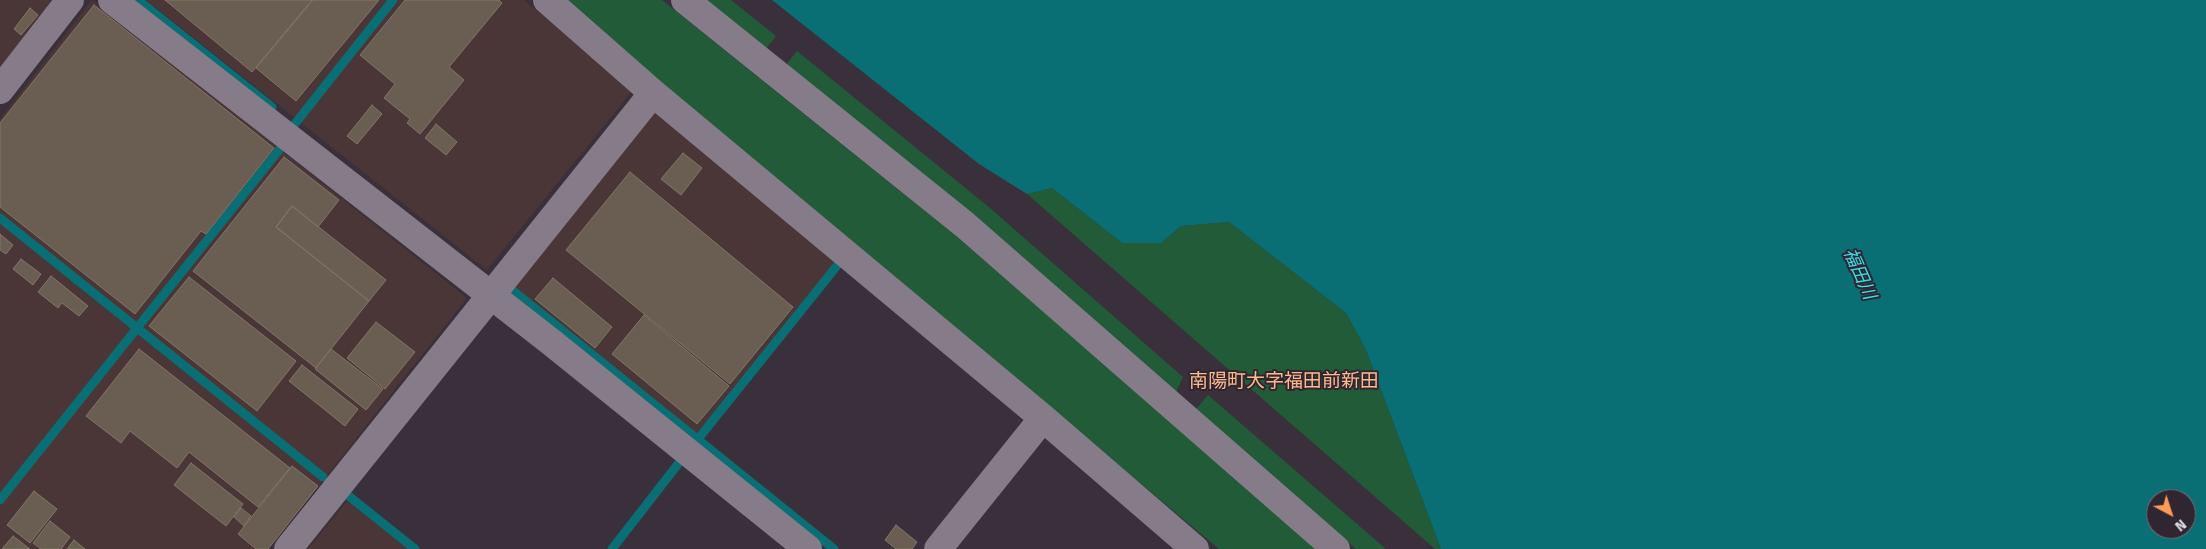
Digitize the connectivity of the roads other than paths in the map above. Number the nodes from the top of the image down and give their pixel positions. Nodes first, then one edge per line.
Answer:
1 (70, 0) edge
2 (112, 0) edge
3 (547, 0) edge
4 (685, 0) edge
5 (0, 90) edge
6 (653, 93) junction
7 (491, 294) junction
8 (1043, 418) junction
9 (288, 549) edge
10 (808, 549) edge
11 (938, 549) edge
12 (1195, 549) edge
13 (1336, 549) edge

1 - 5 street
2 - 7 street
3 - 6 street
4 - 13 street
6 - 7 street
6 - 8 street
7 - 9 street
7 - 10 street
8 - 11 street
8 - 12 street

